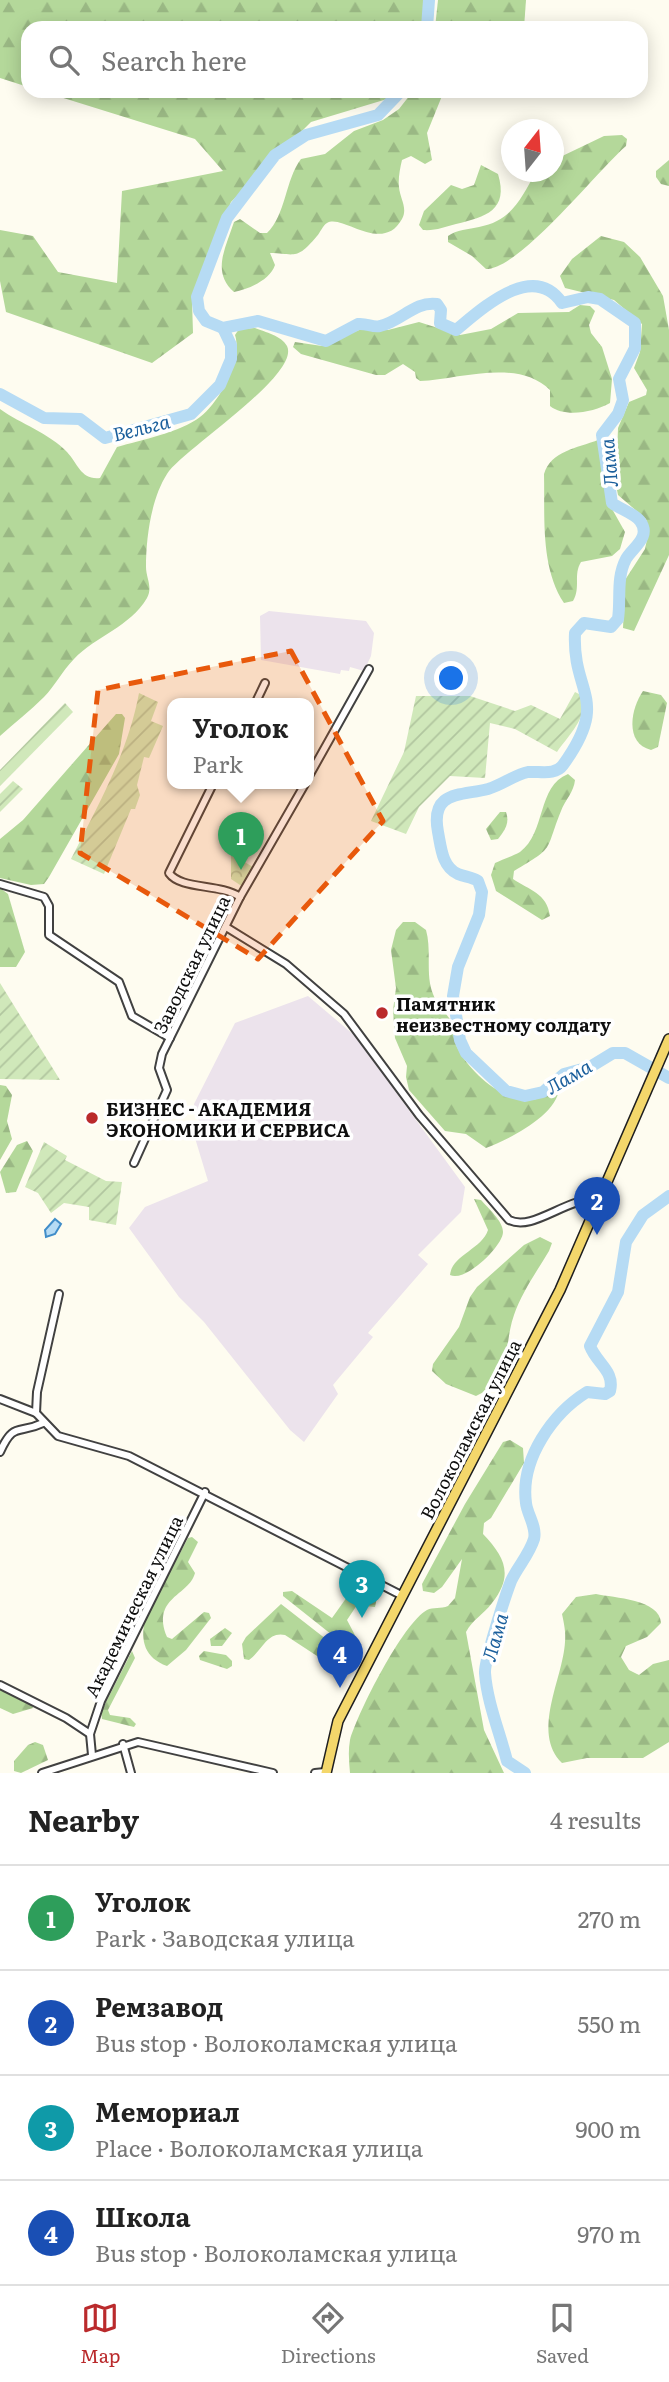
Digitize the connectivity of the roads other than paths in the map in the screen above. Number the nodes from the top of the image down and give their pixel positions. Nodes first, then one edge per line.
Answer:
1 (369, 669) dead end
2 (265, 683) dead end
3 (258, 698) edge
4 (314, 767) edge
5 (211, 789) edge
6 (302, 789) edge
7 (0, 884) edge
8 (240, 897) junction
9 (226, 927) junction
10 (170, 1038) junction
11 (669, 1039) edge
12 (134, 1163) dead end
13 (601, 1199) junction
14 (59, 1294) dead end
15 (0, 1399) edge
16 (36, 1413) junction
17 (43, 1423) junction
18 (0, 1452) edge
19 (205, 1492) junction
20 (401, 1595) junction
21 (0, 1685) edge
22 (90, 1734) junction
23 (123, 1744) junction
24 (92, 1755) junction
25 (259, 1771) edge
26 (326, 1772) edge
27 (44, 1773) edge
28 (131, 1773) edge
29 (273, 1773) edge
30 (315, 1773) edge

1 - 4 street
2 - 3 street
5 - 8 street
6 - 8 street, Заводская улица
7 - 10 street
8 - 9 street, Заводская улица
9 - 10 street, Заводская улица
9 - 13 street
10 - 12 street, Заводская улица
11 - 13 main road, Волоколамская улица
13 - 20 main road, Волоколамская улица
14 - 16 street
15 - 16 street
16 - 17 street
17 - 18 street
17 - 19 street
19 - 20 street
19 - 22 street, Академическая улица
20 - 26 main road, Волоколамская улица
21 - 22 street
22 - 24 street, Академическая улица
23 - 24 street
23 - 25 street
23 - 28 street
24 - 27 street
25 - 29 street
26 - 30 street

